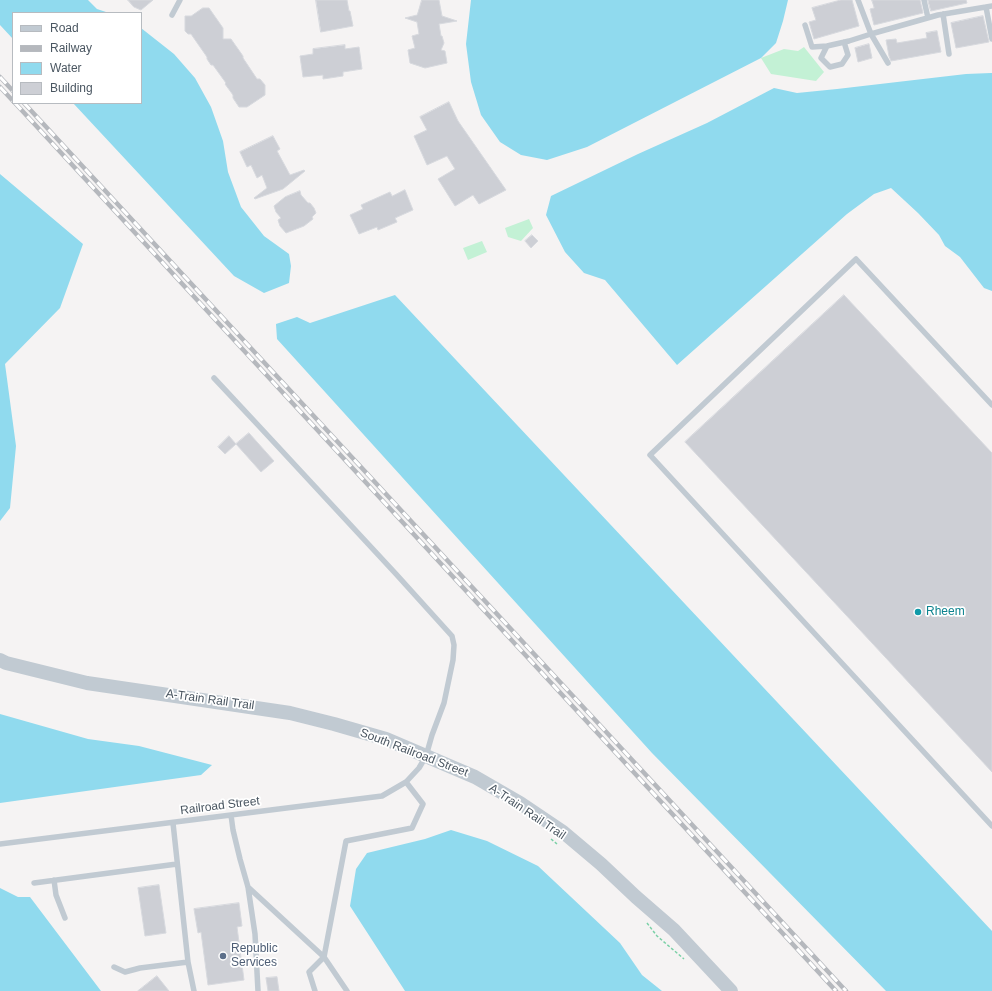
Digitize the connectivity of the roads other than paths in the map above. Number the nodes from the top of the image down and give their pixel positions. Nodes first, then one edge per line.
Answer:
1 (180, 0) edge
2 (858, 0) edge
3 (924, 0) edge
4 (989, 6) edge
5 (943, 14) junction
6 (172, 15) dead end
7 (928, 18) junction
8 (805, 25) dead end
9 (871, 34) junction
10 (992, 39) edge
11 (844, 42) junction
12 (827, 46) junction
13 (949, 54) dead end
14 (888, 63) dead end
15 (214, 378) dead end
16 (992, 405) edge
17 (0, 660) edge
18 (426, 756) junction
19 (406, 782) junction
20 (231, 815) junction
21 (173, 823) junction
22 (992, 826) edge
23 (0, 844) edge
24 (177, 864) junction
25 (54, 880) junction
26 (34, 883) dead end
27 (248, 887) junction
28 (65, 918) dead end
29 (324, 957) junction
30 (188, 962) junction
31 (114, 968) dead end
32 (194, 991) edge
33 (258, 991) edge
34 (315, 991) edge
35 (347, 991) edge
36 (731, 991) edge

1 - 6 lane
2 - 9 lane
3 - 7 lane
4 - 5 lane
4 - 10 lane
5 - 7 lane
5 - 13 lane
7 - 9 lane
8 - 12 lane
9 - 11 lane
9 - 14 lane
11 - 12 lane
11 - 12 lane
15 - 18 lane, Railroad Street
16 - 22 lane
17 - 18 street, South Railroad Street
18 - 19 lane, Railroad Street
18 - 36 street, South Railroad Street
19 - 20 lane, Railroad Street
19 - 29 lane
20 - 21 lane, Railroad Street
20 - 27 lane
21 - 23 lane, Railroad Street
21 - 24 lane
24 - 25 lane
24 - 30 lane
25 - 26 lane
25 - 28 lane
27 - 29 lane
27 - 33 lane
29 - 34 lane
29 - 35 lane
30 - 31 lane
30 - 32 lane

